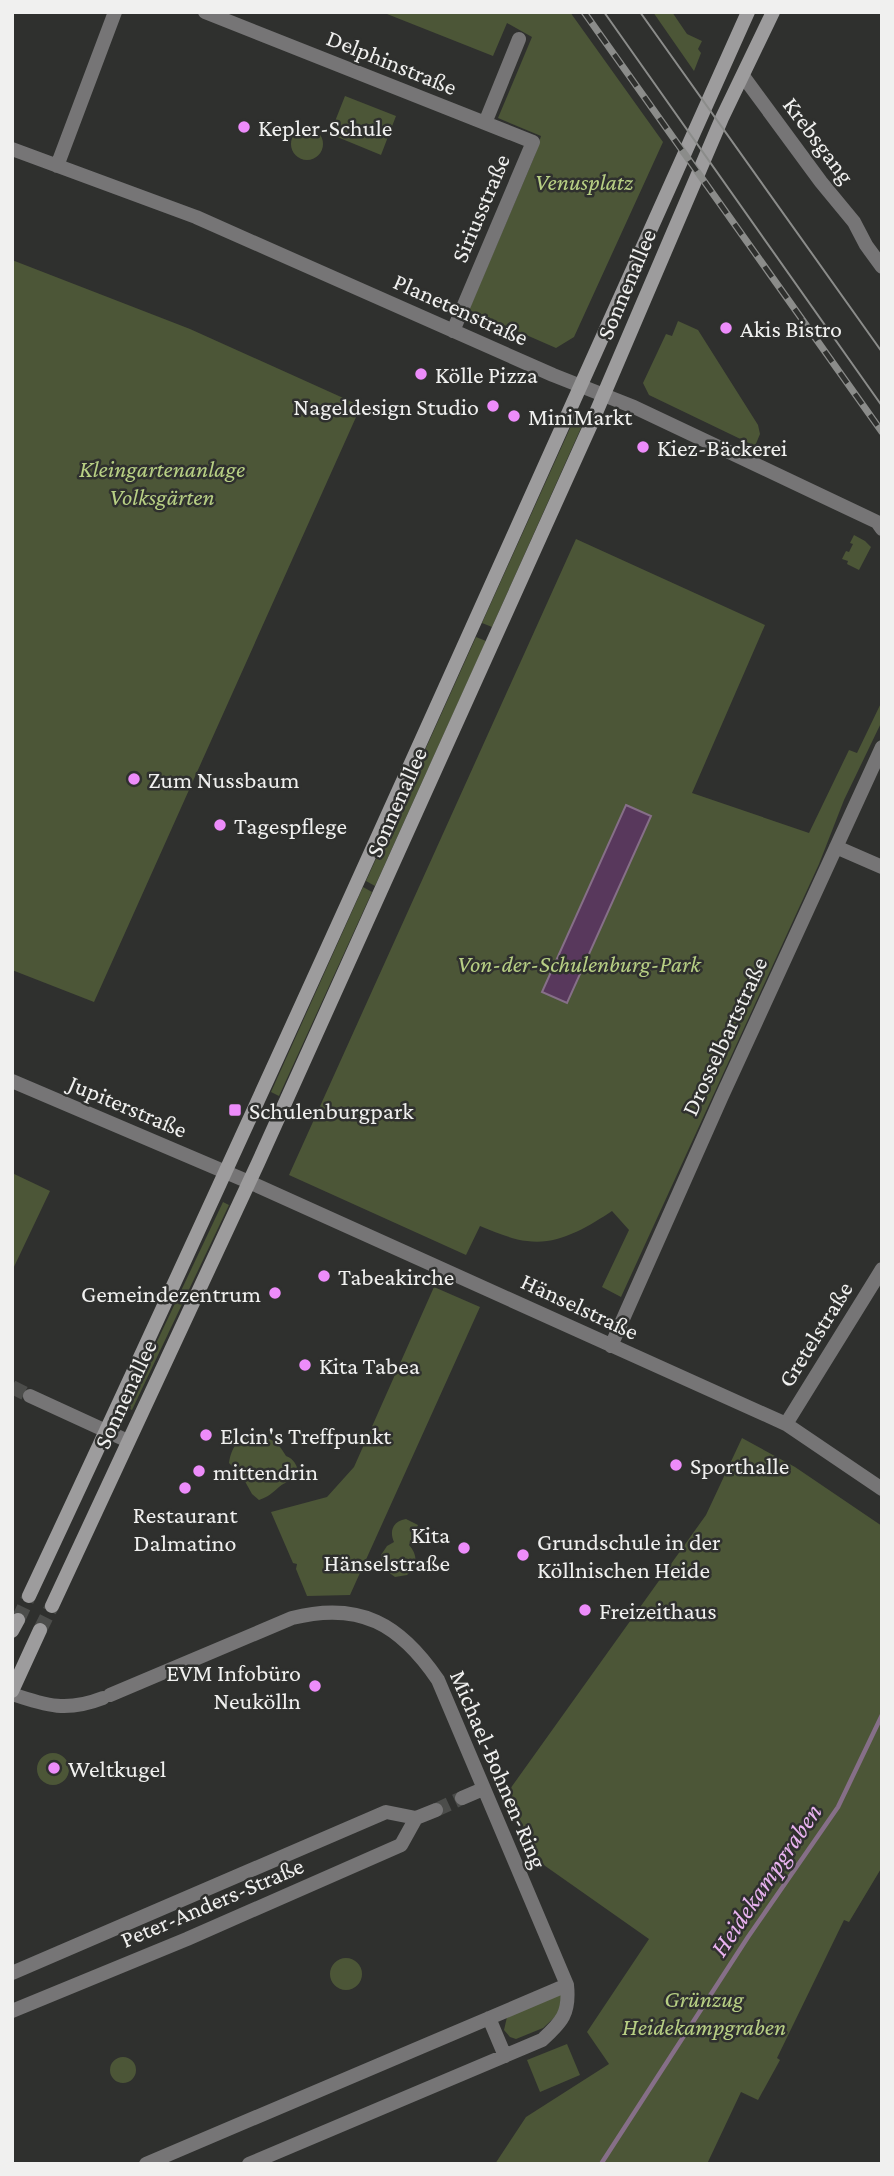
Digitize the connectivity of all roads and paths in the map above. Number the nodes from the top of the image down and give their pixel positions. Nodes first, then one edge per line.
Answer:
1 (115, 12) edge
2 (205, 12) edge
3 (748, 12) edge
4 (773, 12) edge
5 (519, 39) dead end
6 (743, 76) junction
7 (485, 123) junction
8 (533, 142) joint
9 (12, 149) edge
10 (57, 166) junction
11 (881, 265) edge
12 (453, 331) junction
13 (581, 386) junction
14 (603, 394) junction
15 (882, 529) edge
16 (882, 747) edge
17 (835, 847) junction
18 (882, 867) edge
19 (12, 1081) edge
20 (226, 1172) junction
21 (249, 1182) junction
22 (882, 1269) edge
23 (611, 1346) junction
24 (30, 1396) tunnel mouth
25 (786, 1424) junction
26 (105, 1430) junction
27 (128, 1441) junction
28 (882, 1489) edge
29 (29, 1595) tunnel mouth
30 (52, 1606) tunnel mouth
31 (40, 1630) tunnel mouth
32 (12, 1693) edge
33 (483, 1789) junction
34 (462, 1798) tunnel mouth
35 (436, 1810) tunnel mouth
36 (416, 1818) junction
37 (12, 1973) edge
38 (567, 1985) junction
39 (12, 2011) edge
40 (489, 2018) junction
41 (505, 2056) junction
42 (146, 2164) edge
43 (248, 2164) edge

1 - 10 street
2 - 7 street, Delphinstraße
3 - 13 main road, Sonnenallee
4 - 6 main road, Sonnenallee
5 - 7 street
6 - 11 street, Krebsgang
6 - 14 main road, Sonnenallee
7 - 8 street, Delphinstraße
8 - 12 street, Siriusstraße
9 - 10 street, Planetenstraße
10 - 12 street, Planetenstraße
12 - 13 street, Planetenstraße
13 - 14 street, Planetenstraße
13 - 20 main road, Sonnenallee
14 - 15 street, Planetenstraße
14 - 21 main road, Sonnenallee
16 - 17 street, Drosselbartstraße
17 - 18 street
17 - 23 street, Drosselbartstraße
19 - 20 street, Jupiterstraße
20 - 21 street, Jupiterstraße
20 - 26 main road, Sonnenallee
21 - 23 street, Hänselstraße
21 - 27 main road, Sonnenallee
22 - 25 street, Gretelstraße
23 - 25 street, Hänselstraße
24 - 26 street
25 - 28 street, Hänselstraße
26 - 27 street
26 - 29 main road, Sonnenallee
27 - 30 main road, Sonnenallee
31 - 32 main road
32 - 33 street, Michael-Bohnen-Ring
33 - 34 street
33 - 38 street, Michael-Bohnen-Ring
35 - 36 street, Peter-Anders-Straße
36 - 37 street, Peter-Anders-Straße
36 - 39 street, Peter-Anders-Straße
38 - 40 street
38 - 41 street
40 - 41 street
40 - 42 street
41 - 43 street

